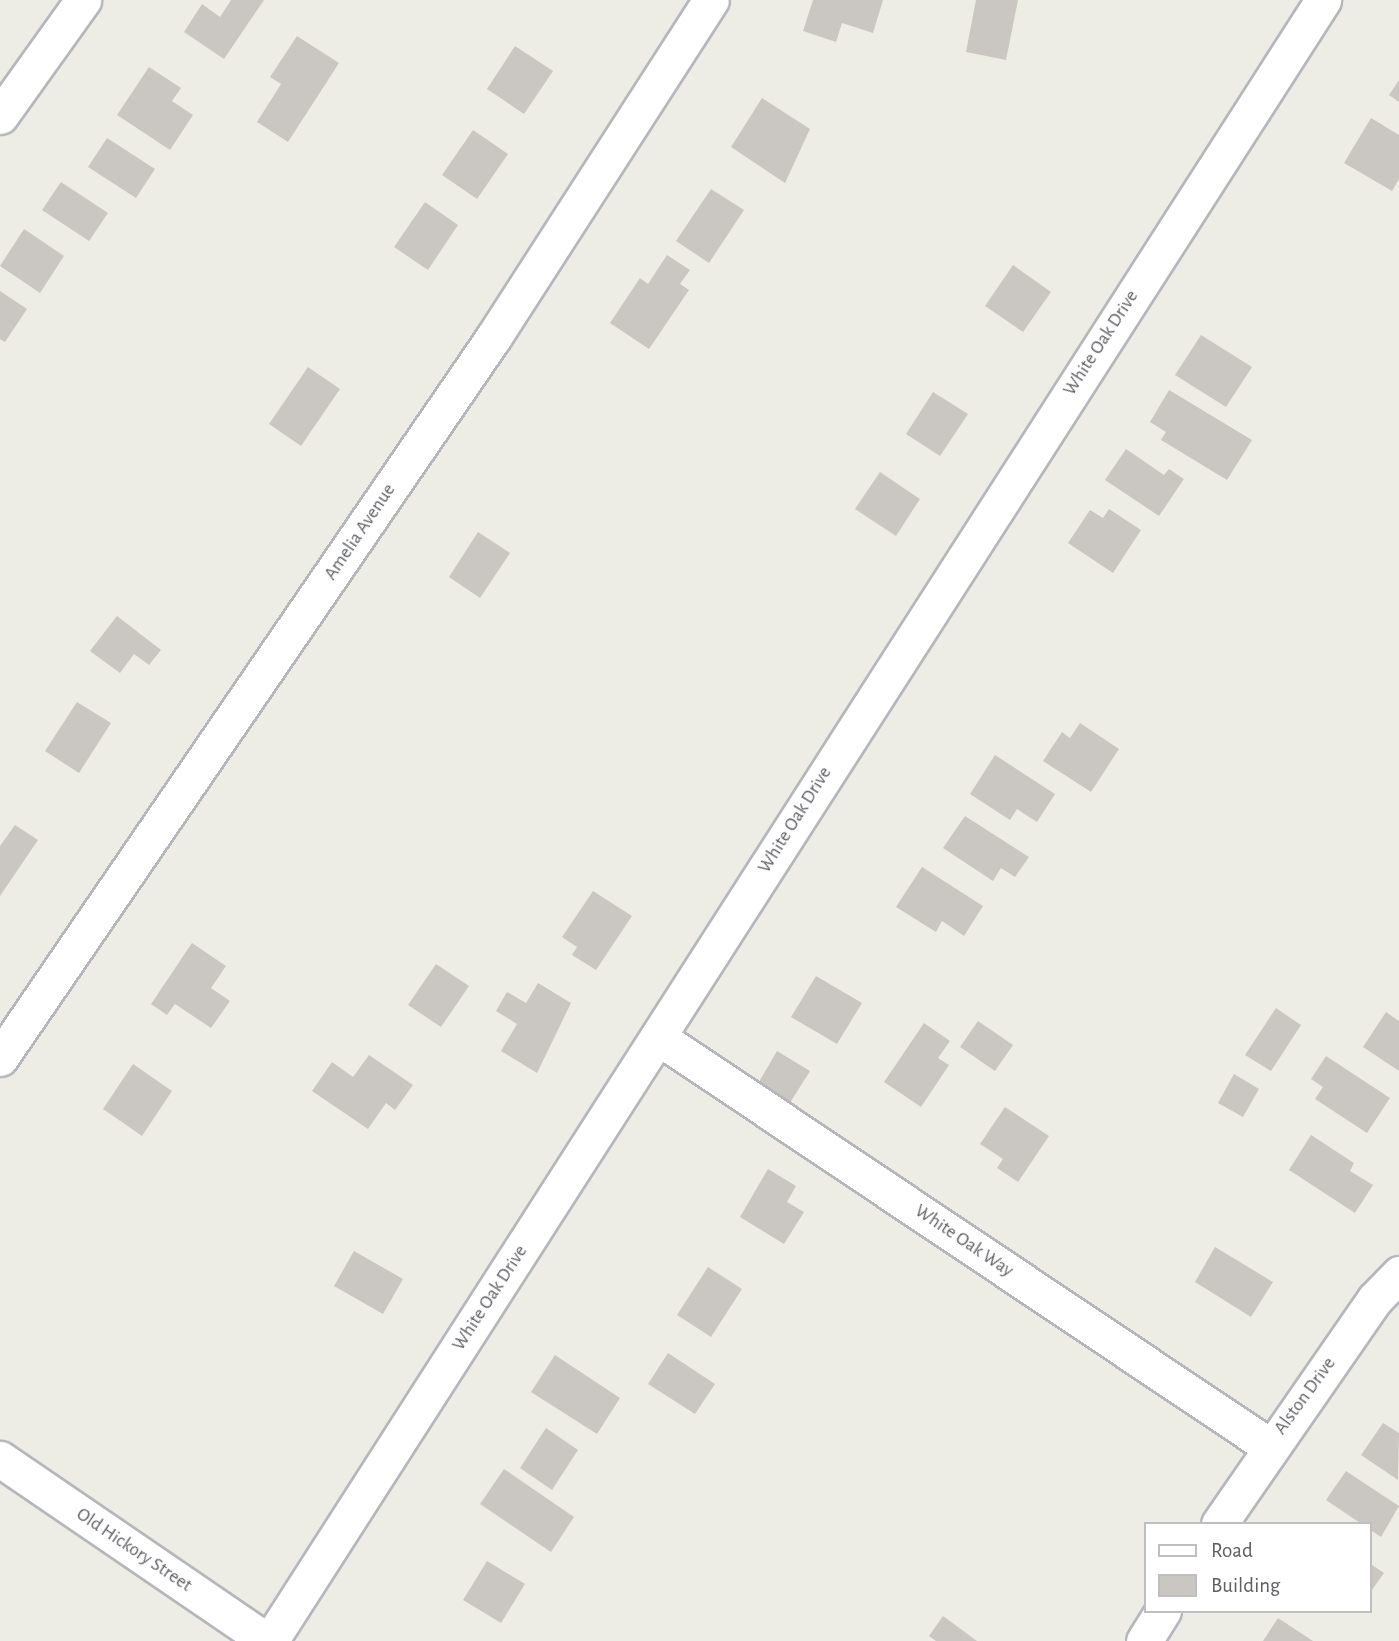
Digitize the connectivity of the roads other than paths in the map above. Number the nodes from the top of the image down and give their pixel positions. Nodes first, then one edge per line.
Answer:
1 (83, 0) edge
2 (711, 0) edge
3 (1323, 0) edge
4 (0, 116) edge
5 (658, 1037) junction
6 (0, 1058) edge
7 (1399, 1274) edge
8 (1269, 1446) junction
9 (0, 1460) edge
10 (1220, 1522) edge
11 (1162, 1613) edge
12 (269, 1641) edge
13 (1143, 1641) edge

1 - 4 street
2 - 6 street, Amelia Avenue
3 - 5 street, White Oak Drive
5 - 8 street, White Oak Way
5 - 12 street, White Oak Drive
7 - 8 street, Alston Drive
8 - 10 street, Alston Drive
9 - 12 street, Old Hickory Street
11 - 13 street

